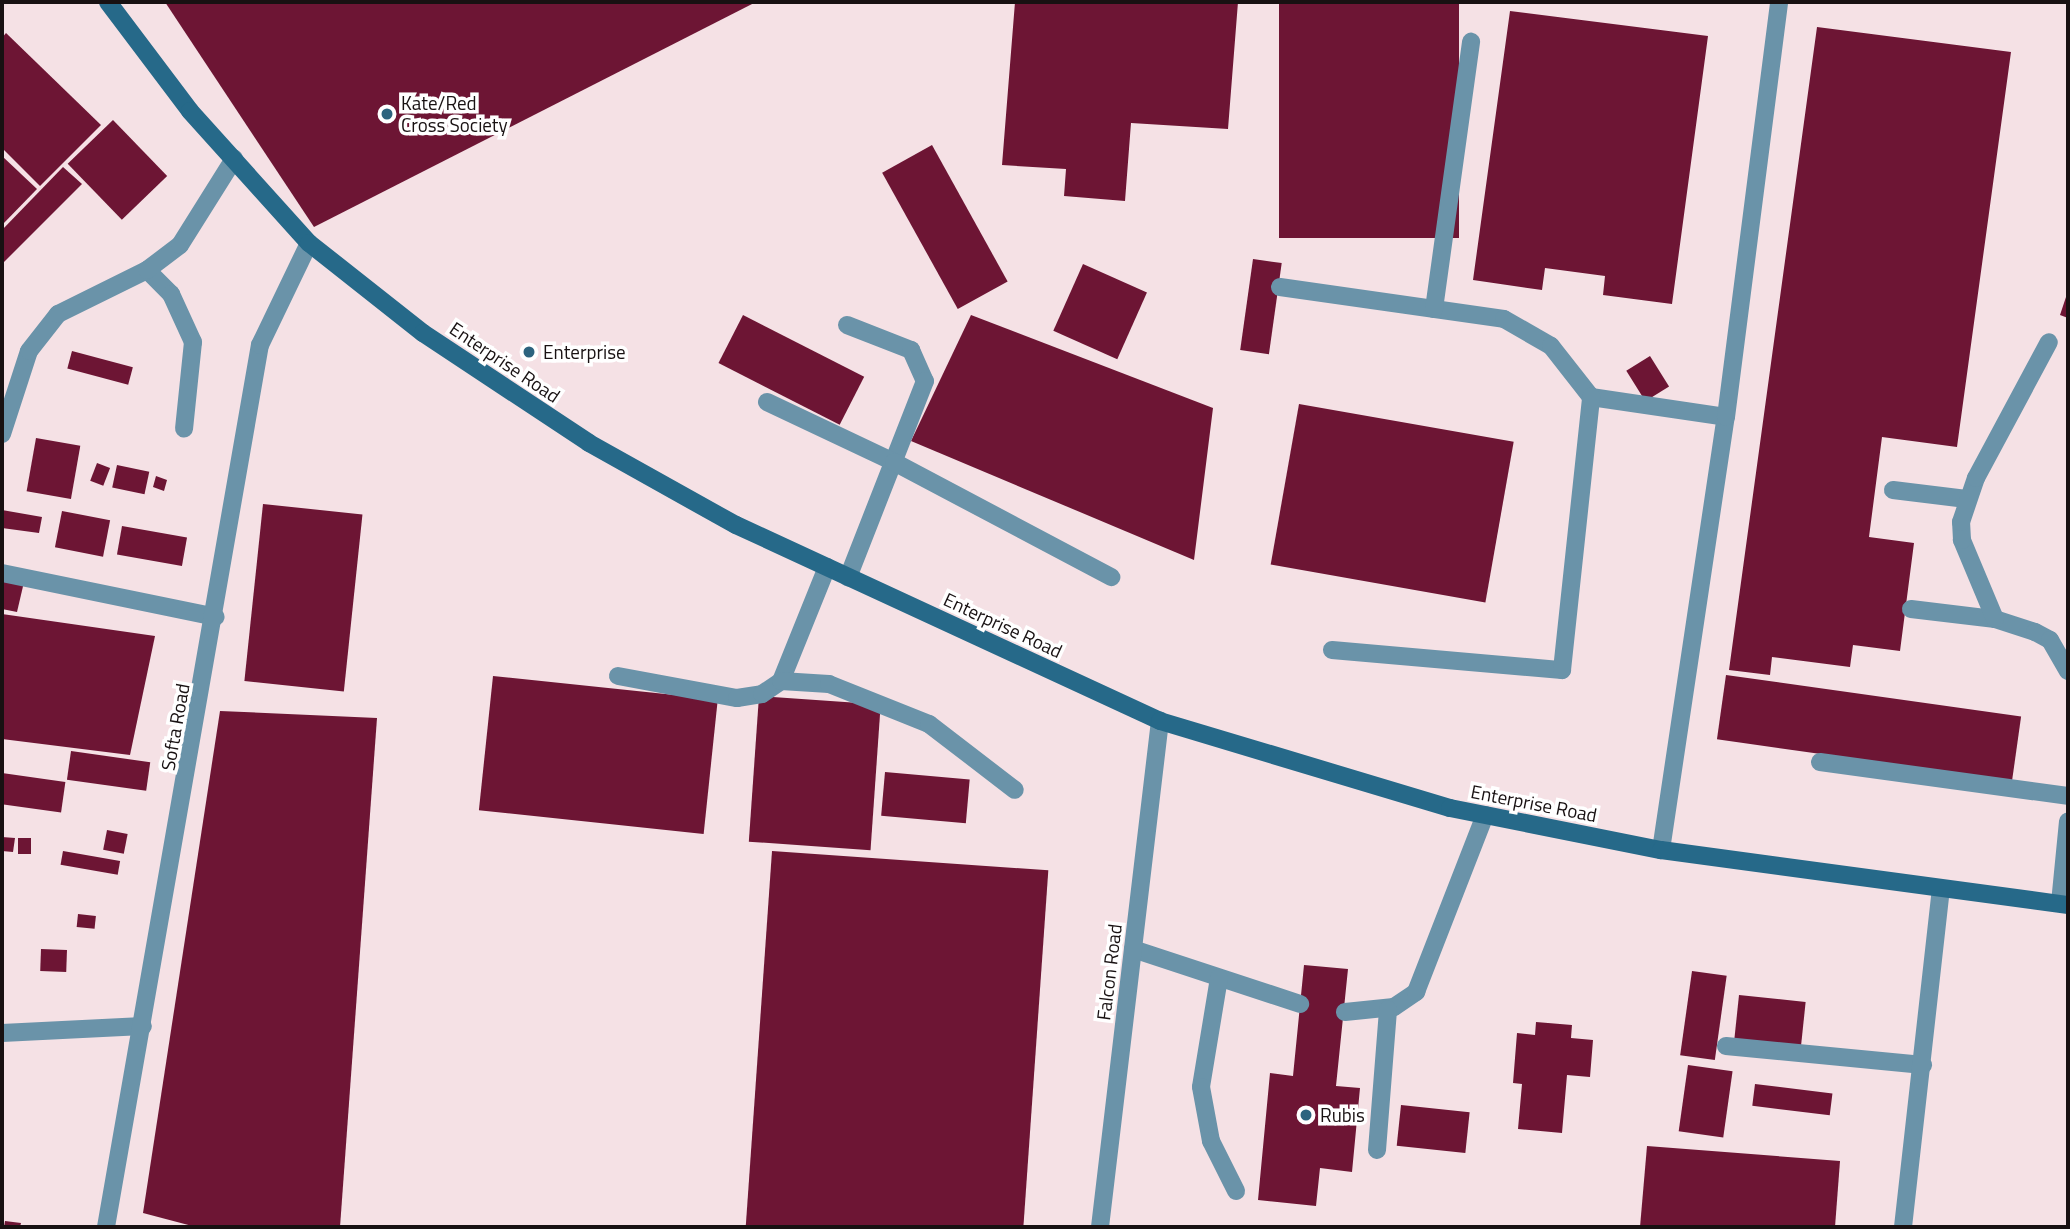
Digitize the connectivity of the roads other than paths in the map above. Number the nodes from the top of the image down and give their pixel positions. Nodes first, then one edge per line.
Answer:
1 (108, 2) edge
2 (1779, 2) edge
3 (1471, 42) dead end
4 (234, 159) junction
5 (309, 243) junction
6 (147, 270) junction
7 (1280, 287) dead end
8 (1434, 309) junction
9 (847, 325) dead end
10 (2049, 342) dead end
11 (1591, 397) junction
12 (767, 402) dead end
13 (1726, 417) junction
14 (184, 429) dead end
15 (2, 434) edge
16 (894, 461) junction
17 (1893, 490) dead end
18 (1966, 499) junction
19 (827, 567) junction
20 (2, 573) edge
21 (848, 577) junction
22 (1111, 577) dead end
23 (1911, 609) dead end
24 (216, 617) junction
25 (1995, 619) junction
26 (1332, 650) dead end
27 (2068, 671) edge
28 (618, 676) dead end
29 (780, 681) junction
30 (1160, 721) junction
31 (1820, 762) dead end
32 (1015, 790) dead end
33 (2068, 796) edge
34 (1485, 815) junction
35 (2068, 821) edge
36 (1661, 850) junction
37 (1941, 889) junction
38 (2064, 904) edge
39 (1133, 949) junction
40 (1219, 978) junction
41 (1300, 1004) dead end
42 (1388, 1009) junction
43 (1345, 1012) dead end
44 (143, 1026) junction
45 (2, 1033) edge
46 (1726, 1046) dead end
47 (1923, 1065) junction
48 (1377, 1150) dead end
49 (1236, 1191) dead end
50 (106, 1227) edge
51 (1100, 1227) edge
52 (1903, 1227) edge

1 - 4 main road, Enterprise Road
2 - 13 street
3 - 8 street
4 - 5 main road, Enterprise Road
4 - 6 street
5 - 19 main road, Enterprise Road
5 - 24 street, Softa Road
6 - 14 street
6 - 15 street
7 - 8 street
8 - 11 street
9 - 16 street
10 - 18 street
11 - 13 street
11 - 26 street
12 - 16 street
13 - 36 street
16 - 21 street
16 - 22 street
17 - 18 street
18 - 25 street
19 - 21 main road, Enterprise Road
19 - 29 street
20 - 24 street
21 - 30 main road, Enterprise Road
23 - 25 street
24 - 44 street, Softa Road
25 - 27 street
28 - 29 street
29 - 32 street
30 - 34 main road, Enterprise Road
30 - 39 street, Falcon Road
31 - 33 street
34 - 36 main road, Enterprise Road
34 - 42 street
35 - 38 street
36 - 37 main road, Enterprise Road
37 - 38 main road, Enterprise Road
37 - 47 street
39 - 40 street
39 - 51 street, Falcon Road
40 - 41 street
40 - 49 street
42 - 43 street
42 - 48 street
44 - 45 street
44 - 50 street, Softa Road
46 - 47 street
47 - 52 street

